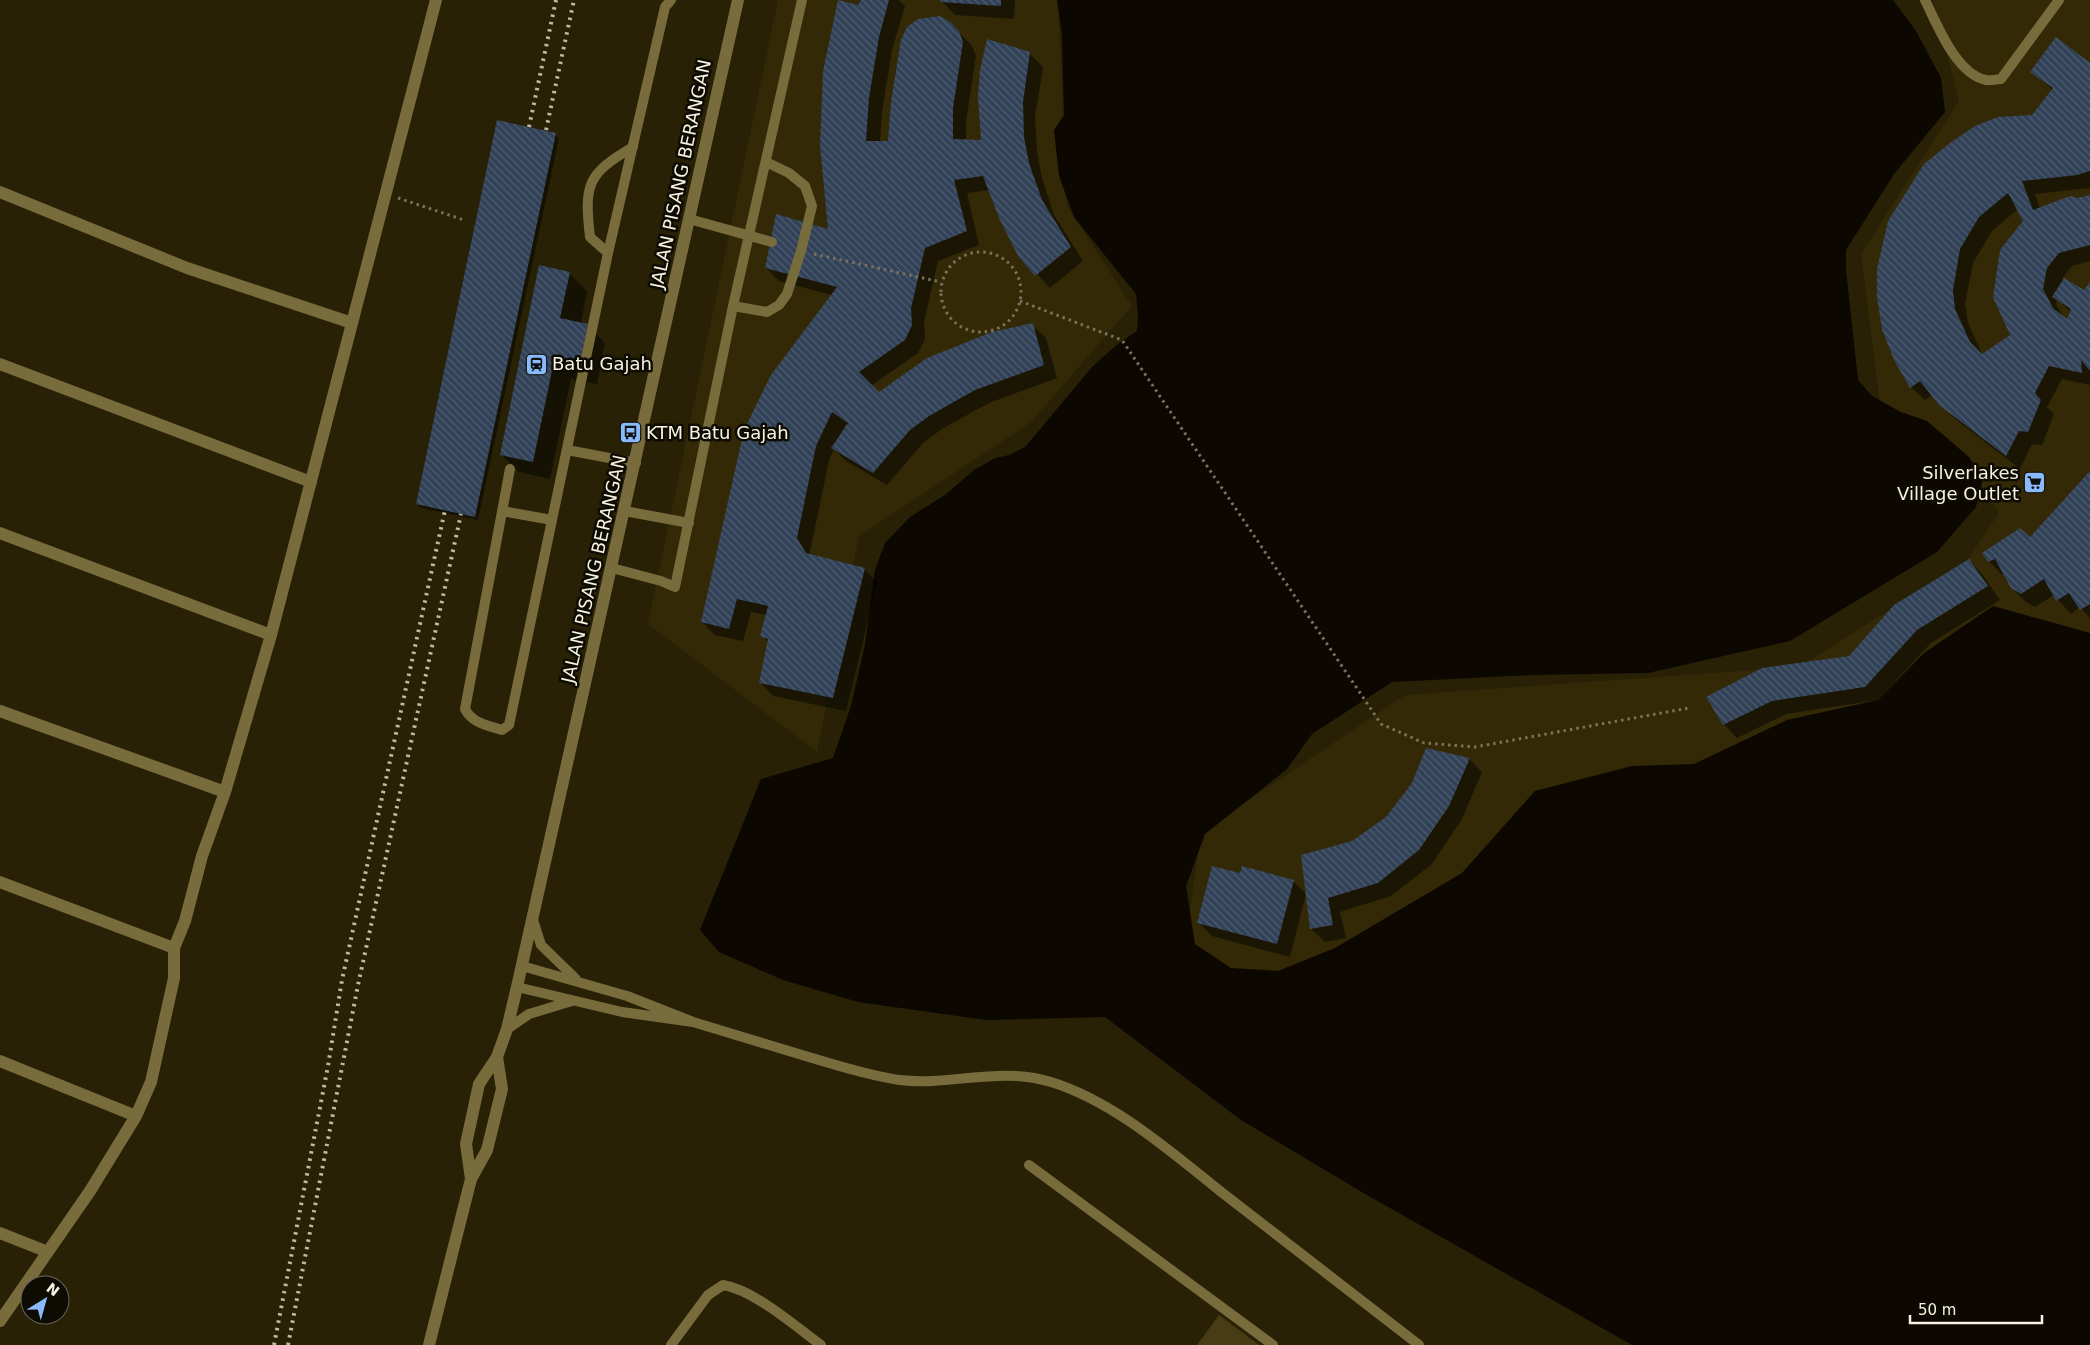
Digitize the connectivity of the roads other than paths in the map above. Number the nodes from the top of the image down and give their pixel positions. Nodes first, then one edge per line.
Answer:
1 (436, 0) edge
2 (671, 0) edge
3 (735, 0) edge
4 (802, 0) edge
5 (1925, 0) edge
6 (2060, 0) edge
7 (633, 147) junction
8 (766, 162) junction
9 (0, 192) edge
10 (689, 218) junction
11 (749, 236) junction
12 (772, 242) dead end
13 (608, 253) junction
14 (733, 306) junction
15 (352, 322) junction
16 (0, 364) edge
17 (567, 450) junction
18 (636, 462) junction
19 (510, 469) dead end
20 (311, 482) junction
21 (502, 511) junction
22 (625, 511) junction
23 (552, 520) junction
24 (688, 523) junction
25 (0, 533) edge
26 (612, 568) junction
27 (271, 635) junction
28 (0, 711) edge
29 (225, 792) junction
30 (0, 882) edge
31 (532, 919) junction
32 (174, 948) junction
33 (522, 966) junction
34 (580, 982) junction
35 (518, 987) junction
36 (596, 987) junction
37 (573, 1001) junction
38 (593, 1006) junction
39 (693, 1022) junction
40 (507, 1029) junction
41 (497, 1056) junction
42 (0, 1061) edge
43 (479, 1084) junction
44 (502, 1089) junction
45 (136, 1116) junction
46 (466, 1144) junction
47 (487, 1150) junction
48 (1029, 1165) dead end
49 (471, 1179) junction
50 (0, 1233) edge
51 (48, 1252) junction
52 (0, 1321) edge
53 (429, 1345) edge
54 (671, 1345) edge
55 (821, 1345) edge
56 (1273, 1345) edge
57 (1419, 1345) edge

1 - 15 street
2 - 7 lane
3 - 10 street, JALAN PISANG BERANGAN
4 - 8 lane
5 - 6 lane
7 - 13 lane
7 - 13 lane
8 - 11 lane
8 - 14 lane
9 - 15 street
10 - 11 lane
10 - 18 street, JALAN PISANG BERANGAN
11 - 12 lane
11 - 14 lane
13 - 17 lane
14 - 24 lane
15 - 20 street
16 - 20 street
17 - 18 lane
17 - 23 lane
18 - 22 street, JALAN PISANG BERANGAN
19 - 21 lane
20 - 27 street
21 - 23 lane
21 - 23 lane
22 - 24 lane
22 - 26 street, JALAN PISANG BERANGAN
24 - 26 lane
25 - 27 street
26 - 31 street, JALAN PISANG BERANGAN
27 - 29 street
28 - 29 street
29 - 32 street
30 - 32 street
31 - 33 street, JALAN PISANG BERANGAN
31 - 34 lane
32 - 45 street
33 - 34 lane
33 - 35 street, JALAN PISANG BERANGAN
34 - 36 lane
35 - 37 lane
35 - 40 street, JALAN PISANG BERANGAN
36 - 38 lane
36 - 39 lane
37 - 38 lane
37 - 40 lane
38 - 39 lane
39 - 57 lane
40 - 41 street, JALAN PISANG BERANGAN
41 - 43 street, JALAN PISANG BERANGAN
41 - 44 street, JALAN PISANG BERANGAN
42 - 45 street
43 - 44 street
43 - 46 street, JALAN PISANG BERANGAN
44 - 47 street, JALAN PISANG BERANGAN
45 - 51 street
46 - 47 street
46 - 49 street, JALAN PISANG BERANGAN
47 - 49 street, JALAN PISANG BERANGAN
48 - 56 lane
49 - 53 street, JALAN PISANG BERANGAN
50 - 51 street
51 - 52 street
54 - 55 lane

